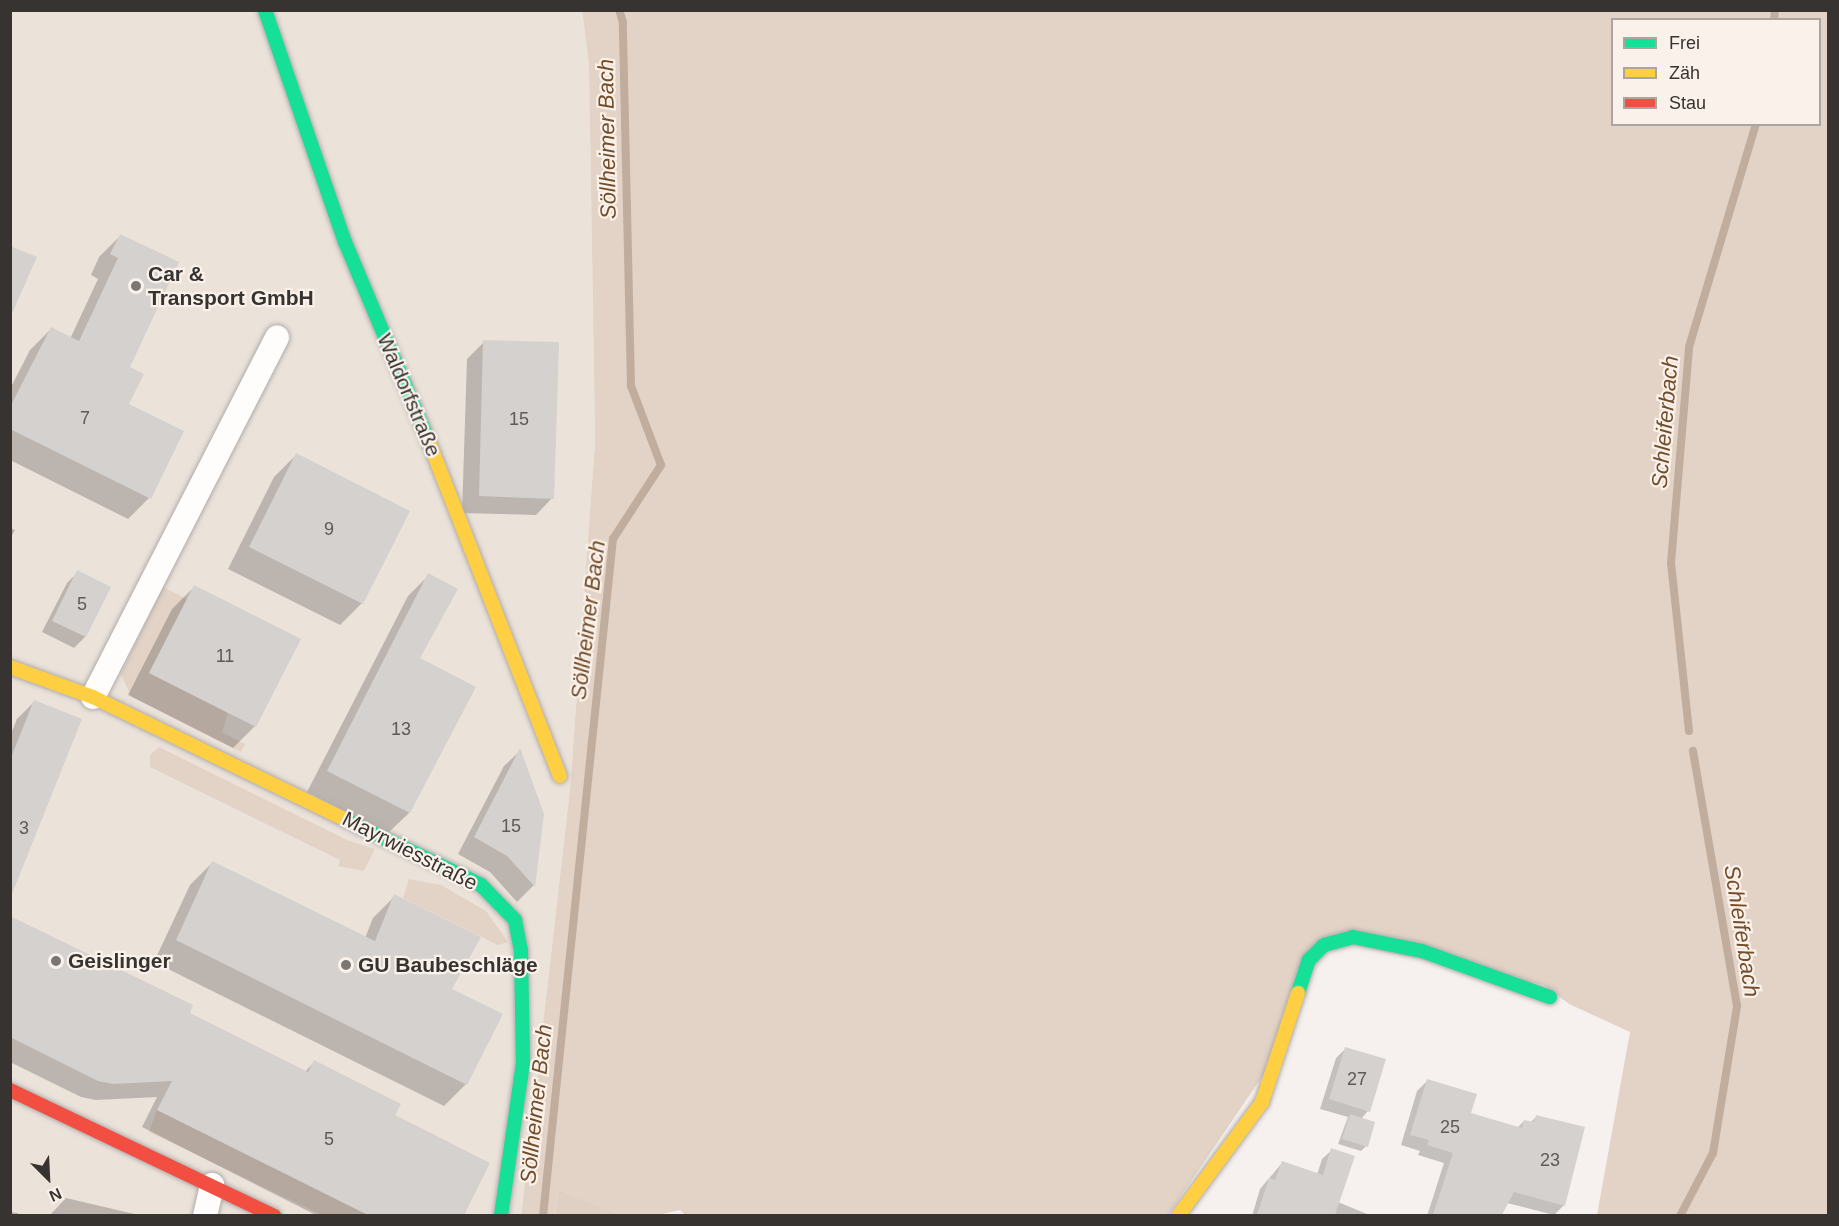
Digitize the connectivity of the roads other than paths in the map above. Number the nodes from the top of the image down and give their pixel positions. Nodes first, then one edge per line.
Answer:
1 (266, 10) edge
2 (277, 337) dead end
3 (10, 667) edge
4 (93, 697) junction
5 (560, 776) dead end
6 (1550, 997) dead end
7 (10, 1090) edge
8 (212, 1185) junction
9 (205, 1215) edge
10 (274, 1215) edge
11 (501, 1215) edge
12 (1178, 1215) edge

1 - 5 street, Waldorfstraße
2 - 4 street
3 - 4 street, Mayrwiesstraße
4 - 11 street, Mayrwiesstraße
6 - 12 street
7 - 8 street
8 - 9 street
8 - 10 street

